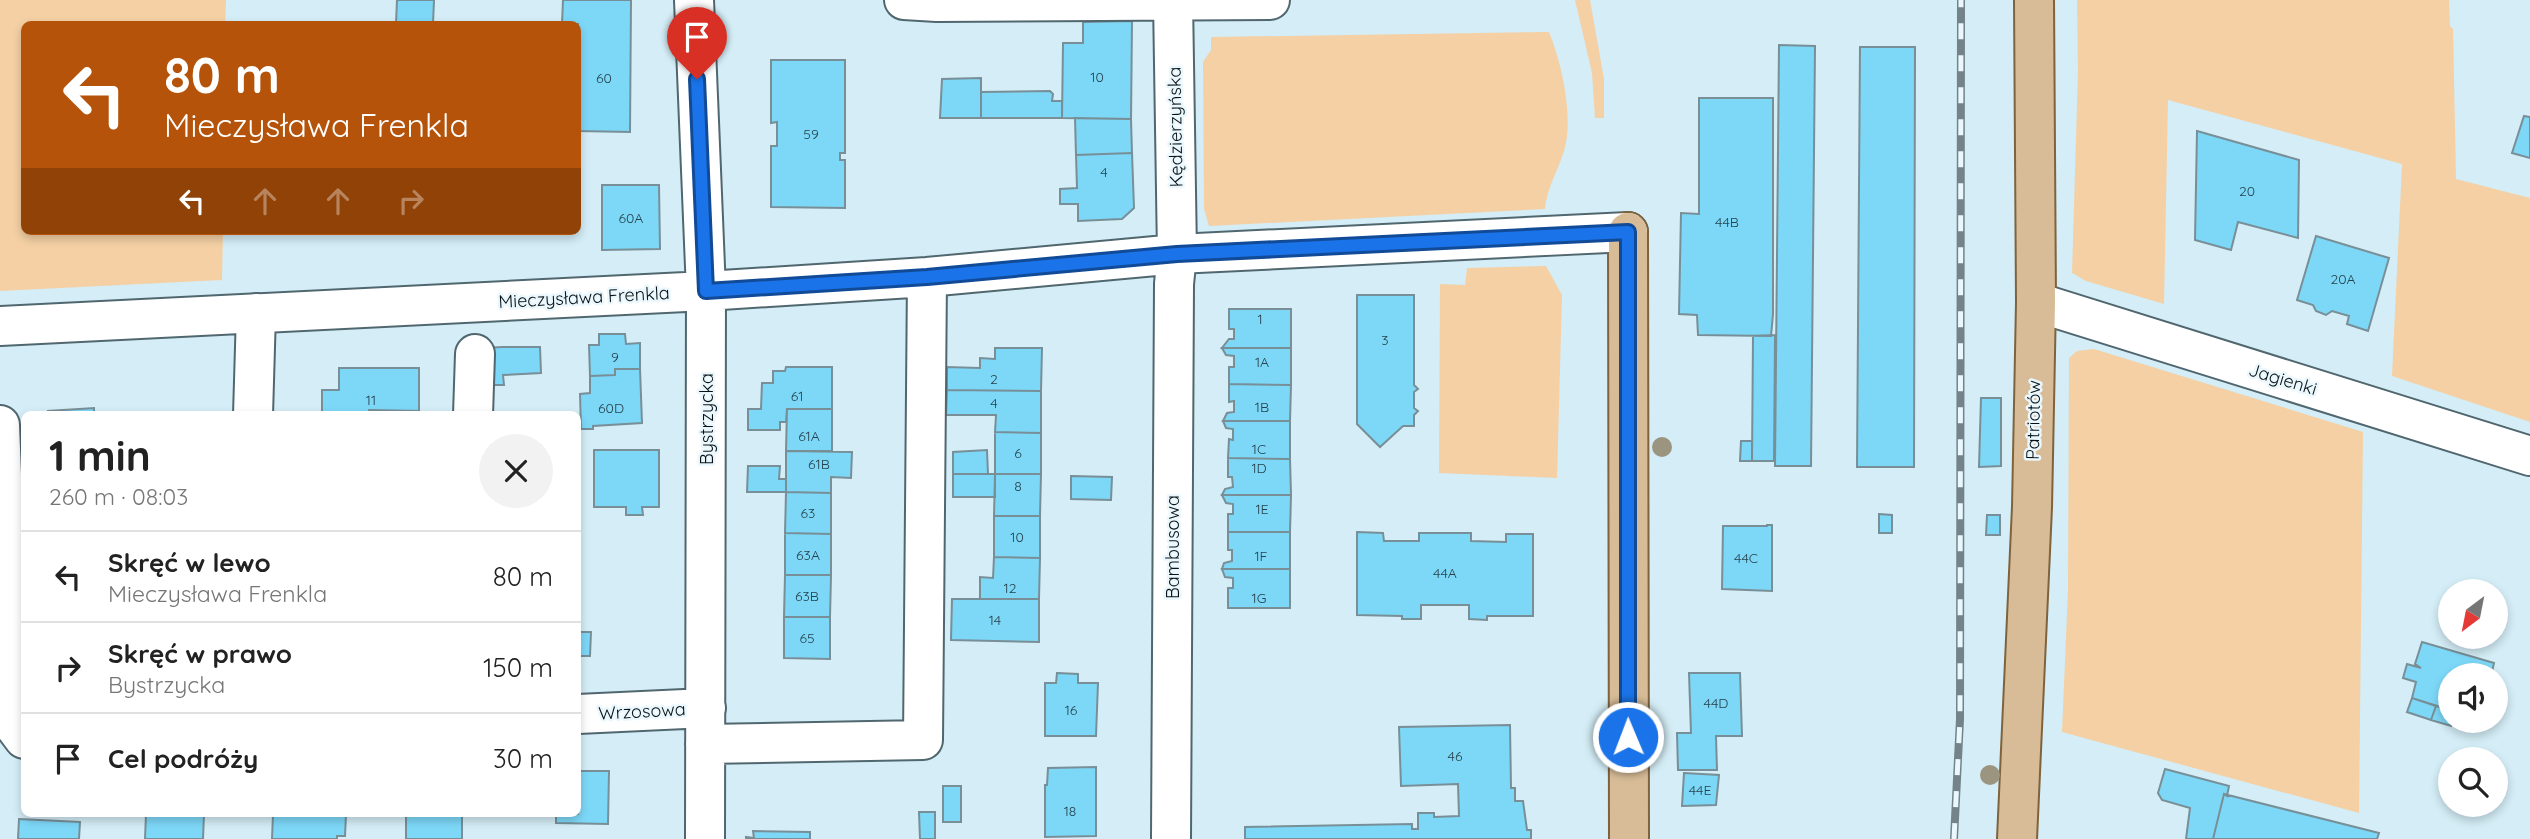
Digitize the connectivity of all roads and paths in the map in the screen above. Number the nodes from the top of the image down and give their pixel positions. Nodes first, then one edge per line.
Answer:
1 (694, 0) edge
2 (904, 0) edge
3 (1270, 0) edge
4 (2034, 0) edge
5 (1173, 1) edge
6 (1628, 232) joint
7 (1177, 254) junction
8 (927, 277) junction
9 (706, 291) junction
10 (2036, 302) junction
11 (256, 313) junction
12 (0, 326) edge
13 (475, 354) dead end
14 (253, 411) edge
15 (473, 411) edge
16 (0, 425) edge
17 (2530, 456) edge
18 (581, 715) edge
19 (706, 726) junction
20 (21, 735) edge
21 (705, 839) edge
22 (1171, 839) edge
23 (1629, 839) edge
24 (2017, 839) edge

1 - 9 street, Bystrzycka
2 - 5 street
3 - 5 street
4 - 10 main road, Patriotów
5 - 7 street, Kędzierzyńska
6 - 7 street, Mieczysława Frenkla
6 - 23 main road
7 - 8 street, Mieczysława Frenkla
7 - 22 street, Bambusowa
8 - 9 street, Mieczysława Frenkla
8 - 19 street, Wrzosowa
9 - 11 street, Mieczysława Frenkla
9 - 19 street, Bystrzycka
10 - 17 street, Jagienki
10 - 24 main road, Patriotów
11 - 12 street, Mieczysława Frenkla
11 - 14 street
13 - 15 street
16 - 20 street
18 - 19 street, Wrzosowa
19 - 21 street, Bystrzycka

